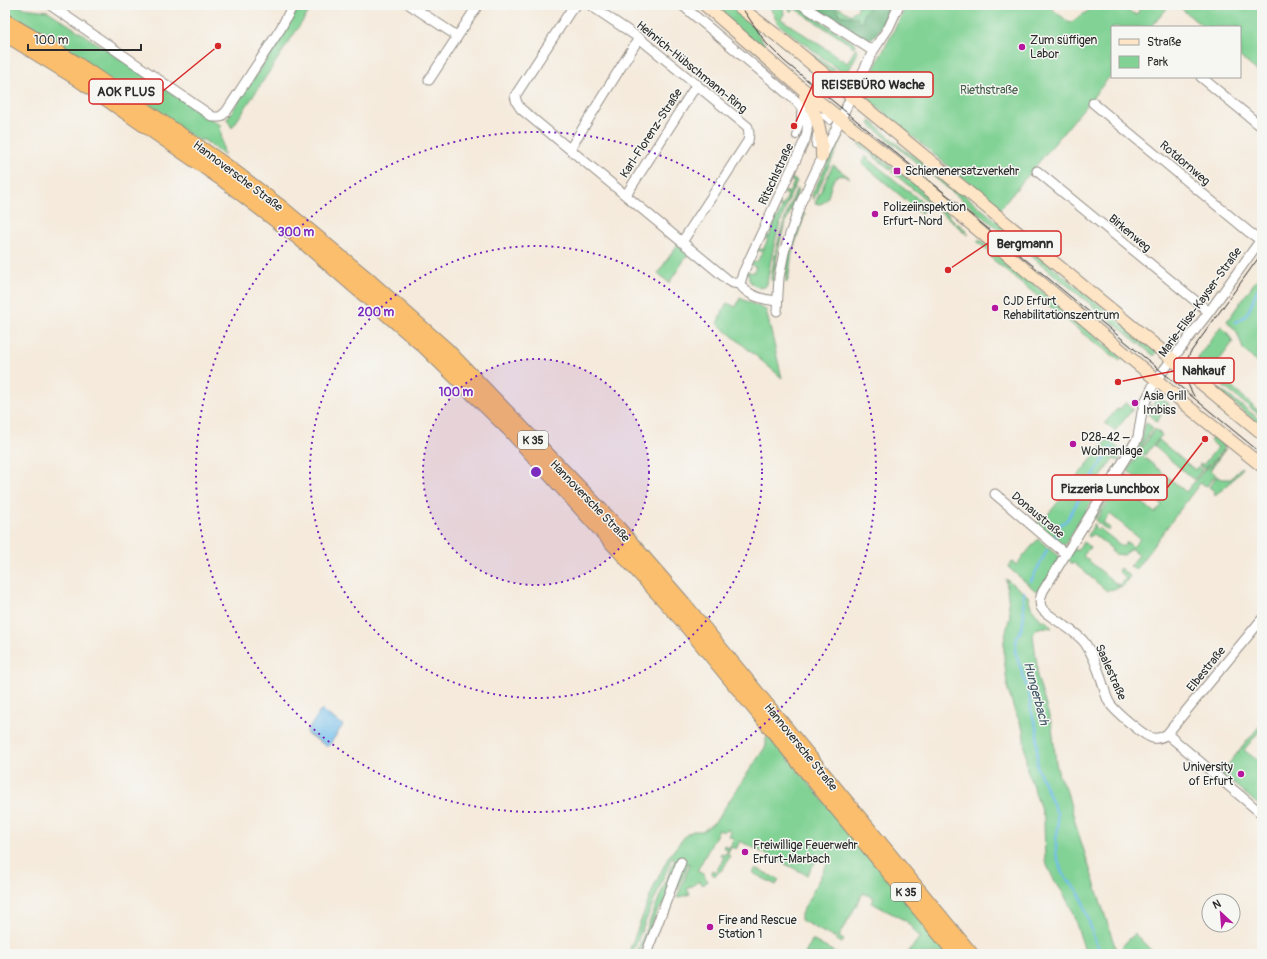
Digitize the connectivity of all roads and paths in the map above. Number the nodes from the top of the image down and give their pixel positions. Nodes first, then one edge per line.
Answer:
1 (50, 5) edge
2 (293, 5) edge
3 (410, 5) edge
4 (478, 5) edge
5 (577, 5) edge
6 (590, 5) edge
7 (682, 5) edge
8 (705, 5) edge
9 (737, 5) edge
10 (802, 5) edge
11 (900, 5) edge
12 (5, 21) edge
13 (5, 34) edge
14 (457, 36) junction
15 (639, 38) junction
16 (872, 51) junction
17 (1202, 78) edge
18 (429, 80) dead end
19 (794, 82) junction
20 (697, 84) junction
21 (851, 96) junction
22 (1093, 103) dead end
23 (811, 114) junction
24 (835, 120) junction
25 (1262, 127) edge
26 (796, 136) dead end
27 (815, 145) dead end
28 (570, 149) junction
29 (822, 156) junction
30 (1037, 171) dead end
31 (626, 195) junction
32 (1261, 240) edge
33 (682, 242) junction
34 (740, 284) junction
35 (778, 301) junction
36 (777, 311) dead end
37 (1209, 312) junction
38 (1173, 359) junction
39 (1156, 380) junction
40 (1262, 433) edge
41 (1262, 466) edge
42 (995, 494) dead end
43 (1066, 554) junction
44 (1040, 599) joint
45 (1262, 620) edge
46 (1168, 734) junction
47 (1262, 814) edge
48 (681, 862) dead end
49 (646, 954) edge
50 (956, 954) edge
51 (971, 954) edge

1 - 2 street
3 - 14 street
4 - 14 street
5 - 28 street
6 - 15 street, Heinrich-Hübschmann-Ring
7 - 34 street, Ritschlstraße
8 - 19 main road
9 - 21 main road
10 - 16 street
11 - 16 street
12 - 51 highway, Hannoversche Straße / K 35
13 - 50 highway, Hannoversche Straße / K 35
14 - 18 street
15 - 20 street, Heinrich-Hübschmann-Ring
15 - 28 street
16 - 21 street
17 - 25 street
19 - 24 main road
19 - 29 main road
20 - 31 street, Karl-Florenz-Straße
20 - 33 street, Heinrich-Hübschmann-Ring
21 - 24 street
21 - 38 main road
22 - 32 street, Rotdornweg
23 - 24 street
23 - 26 street, Ritschlstraße
23 - 27 street
24 - 29 street
24 - 39 main road
28 - 31 street
29 - 35 street
30 - 37 street, Birkenweg
31 - 33 street
32 - 37 street, Marie-Elise-Kayser-Straße
33 - 34 street
34 - 35 street
35 - 36 street
37 - 38 street, Marie-Elise-Kayser-Straße
38 - 39 street, Marie-Elise-Kayser-Straße
38 - 40 main road
39 - 41 main road
39 - 43 street, Donaustraße
42 - 43 street, Donaustraße
43 - 44 street, Donaustraße
44 - 46 street, Saalestraße
45 - 46 street, Elbestraße
46 - 47 street
48 - 49 street

